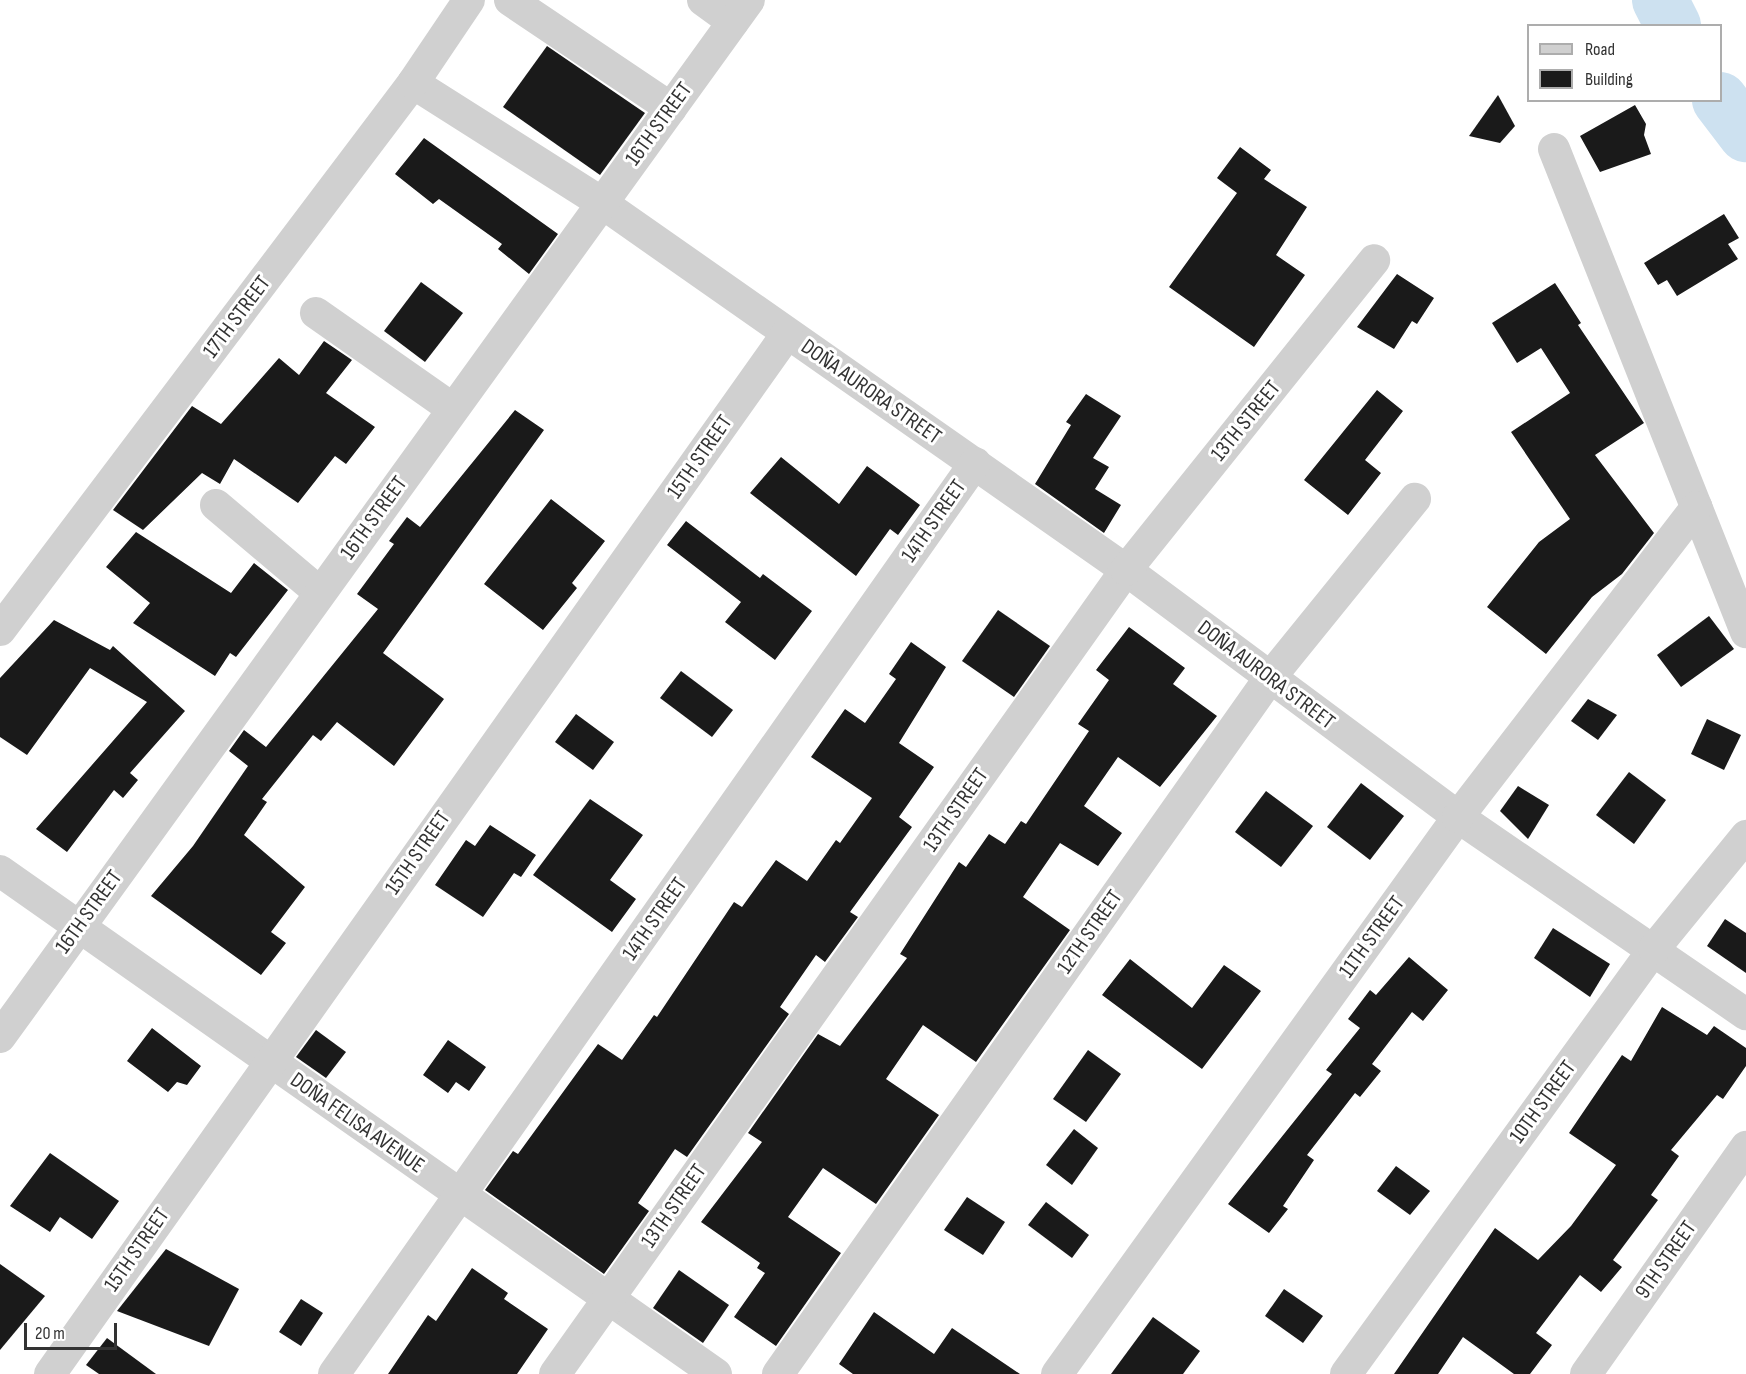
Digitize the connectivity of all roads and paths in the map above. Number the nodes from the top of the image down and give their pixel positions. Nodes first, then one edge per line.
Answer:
1 (469, 0) edge
2 (510, 0) edge
3 (703, 0) edge
4 (741, 11) edge
5 (413, 83) junction
6 (671, 108) junction
7 (1554, 149) dead end
8 (602, 203) junction
9 (1374, 260) dead end
10 (316, 313) dead end
11 (787, 334) junction
12 (453, 410) junction
13 (975, 463) junction
14 (1415, 499) dead end
15 (216, 505) dead end
16 (1697, 507) junction
17 (1126, 570) junction
18 (320, 593) junction
19 (0, 630) edge
20 (1746, 632) edge
21 (1269, 679) junction
22 (1458, 817) junction
23 (1746, 836) edge
24 (0, 871) edge
25 (77, 928) junction
26 (1654, 949) junction
27 (1746, 1014) edge
28 (0, 1037) edge
29 (270, 1061) junction
30 (1746, 1147) edge
31 (461, 1196) junction
32 (607, 1300) junction
33 (50, 1374) edge
34 (334, 1374) edge
35 (555, 1374) edge
36 (716, 1374) edge
37 (778, 1374) edge
38 (1057, 1374) edge
39 (1346, 1374) edge
40 (1586, 1374) edge

1 - 5 street, 17TH STREET
2 - 6 street
3 - 4 street
4 - 6 street, 16TH STREET
5 - 8 street, DOÑA AURORA STREET
5 - 19 street, 17TH STREET
6 - 8 street, 16TH STREET
7 - 16 street
8 - 11 street, DOÑA AURORA STREET
8 - 12 street, 16TH STREET
9 - 17 street, 13TH STREET
10 - 12 street
11 - 13 street, DOÑA AURORA STREET
11 - 29 street, 15TH STREET
12 - 18 street, 16TH STREET
13 - 17 street, DOÑA AURORA STREET
13 - 31 street, 14TH STREET
14 - 21 street, 12TH STREET
15 - 18 street
16 - 20 street
16 - 22 street, 11TH STREET
17 - 21 street, DOÑA AURORA STREET
17 - 32 street, 13TH STREET
18 - 25 street, 16TH STREET
21 - 22 street, DOÑA AURORA STREET
21 - 37 street, 12TH STREET
22 - 26 street, DOÑA AURORA STREET
22 - 38 street, 11TH STREET
23 - 26 street, 10TH STREET
24 - 25 street, DOÑA FELISA AVENUE
25 - 28 street, 16TH STREET
25 - 29 street, DOÑA FELISA AVENUE
26 - 27 street, DOÑA AURORA STREET
26 - 39 street, 10TH STREET
29 - 31 street, DOÑA FELISA AVENUE
29 - 33 street, 15TH STREET
30 - 40 street, 9TH STREET
31 - 32 street, DOÑA FELISA AVENUE
31 - 34 street, 14TH STREET
32 - 35 street, 13TH STREET
32 - 36 street, DOÑA FELISA AVENUE

